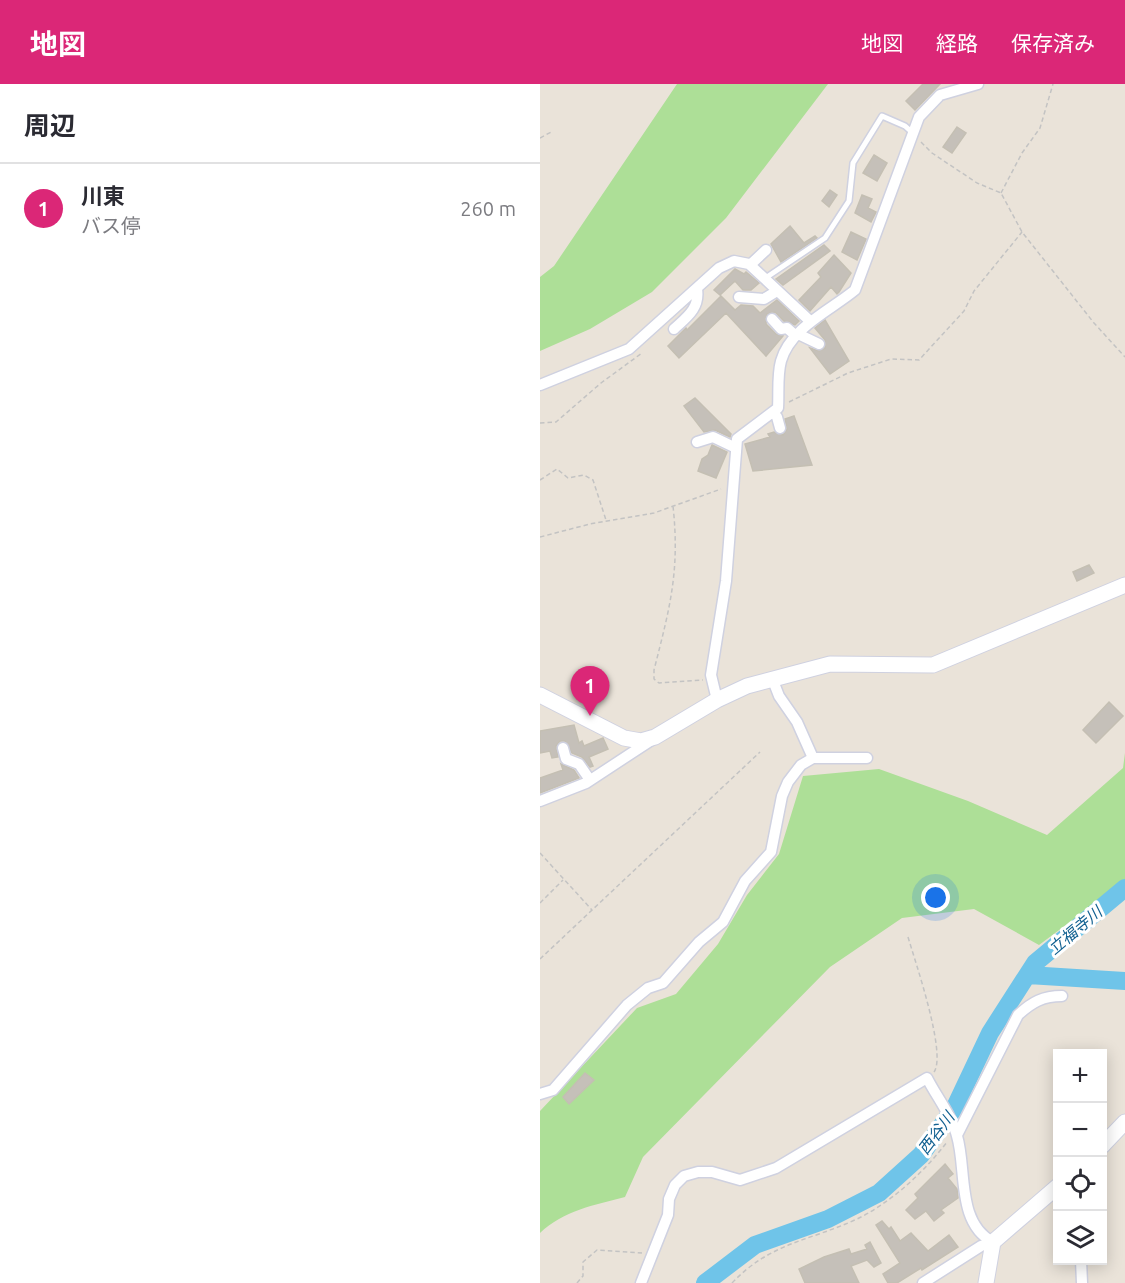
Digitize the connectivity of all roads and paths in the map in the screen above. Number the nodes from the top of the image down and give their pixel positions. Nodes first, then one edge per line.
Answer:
1 (978, 84) edge
2 (1053, 84) edge
3 (553, 131) dead end
4 (914, 134) junction
5 (540, 138) edge
6 (1001, 193) junction
7 (1022, 232) junction
8 (766, 250) dead end
9 (750, 265) junction
10 (764, 279) junction
11 (697, 289) junction
12 (777, 291) junction
13 (739, 297) dead end
14 (772, 319) dead end
15 (810, 321) junction
16 (674, 329) dead end
17 (647, 333) junction
18 (797, 335) junction
19 (819, 344) dead end
20 (1125, 357) edge
21 (540, 385) edge
22 (775, 410) junction
23 (540, 423) edge
24 (780, 428) dead end
25 (697, 442) dead end
26 (736, 448) junction
27 (540, 480) edge
28 (732, 486) junction
29 (673, 506) junction
30 (606, 521) junction
31 (540, 537) edge
32 (1125, 585) edge
33 (772, 678) junction
34 (712, 680) junction
35 (540, 695) edge
36 (717, 700) junction
37 (655, 737) junction
38 (563, 748) dead end
39 (760, 752) dead end
40 (813, 758) junction
41 (867, 758) dead end
42 (590, 780) junction
43 (540, 801) edge
44 (540, 853) edge
45 (564, 879) junction
46 (540, 903) edge
47 (593, 911) junction
48 (908, 938) dead end
49 (540, 959) edge
50 (1062, 996) dead end
51 (927, 1078) junction
52 (540, 1094) edge
53 (1125, 1122) edge
54 (957, 1135) junction
55 (1107, 1141) edge
56 (1053, 1190) edge
57 (993, 1242) junction
58 (653, 1255) junction
59 (1081, 1265) edge
60 (577, 1283) edge
61 (641, 1283) edge
62 (732, 1283) edge
63 (923, 1283) edge
64 (986, 1283) edge
65 (1082, 1283) edge

1 - 4 street
2 - 6 path
3 - 5 path
4 - 6 path
4 - 10 lane
4 - 15 street
6 - 7 path
7 - 20 path
7 - 22 path
8 - 9 street
9 - 10 street
9 - 11 street
10 - 12 street
11 - 16 street
11 - 17 street
12 - 13 street
12 - 15 street
14 - 18 street
15 - 18 street
17 - 21 street
17 - 23 path
18 - 19 street
18 - 22 street
22 - 24 street
22 - 26 street
25 - 26 street
26 - 28 street
27 - 30 path
28 - 29 path
28 - 34 street
29 - 30 path
29 - 34 path
30 - 31 path
32 - 33 street
33 - 36 street
33 - 40 street
34 - 36 street
35 - 37 street
36 - 37 street
37 - 42 street
38 - 42 street
39 - 47 path
40 - 41 street
40 - 52 street
42 - 43 street
44 - 45 path
45 - 46 path
45 - 47 path
47 - 49 path
48 - 51 path
50 - 54 street
51 - 54 street
51 - 58 street
53 - 55 street
54 - 57 street
54 - 62 path
56 - 57 street
57 - 63 street
57 - 64 street
58 - 60 path
58 - 61 street
59 - 65 street

